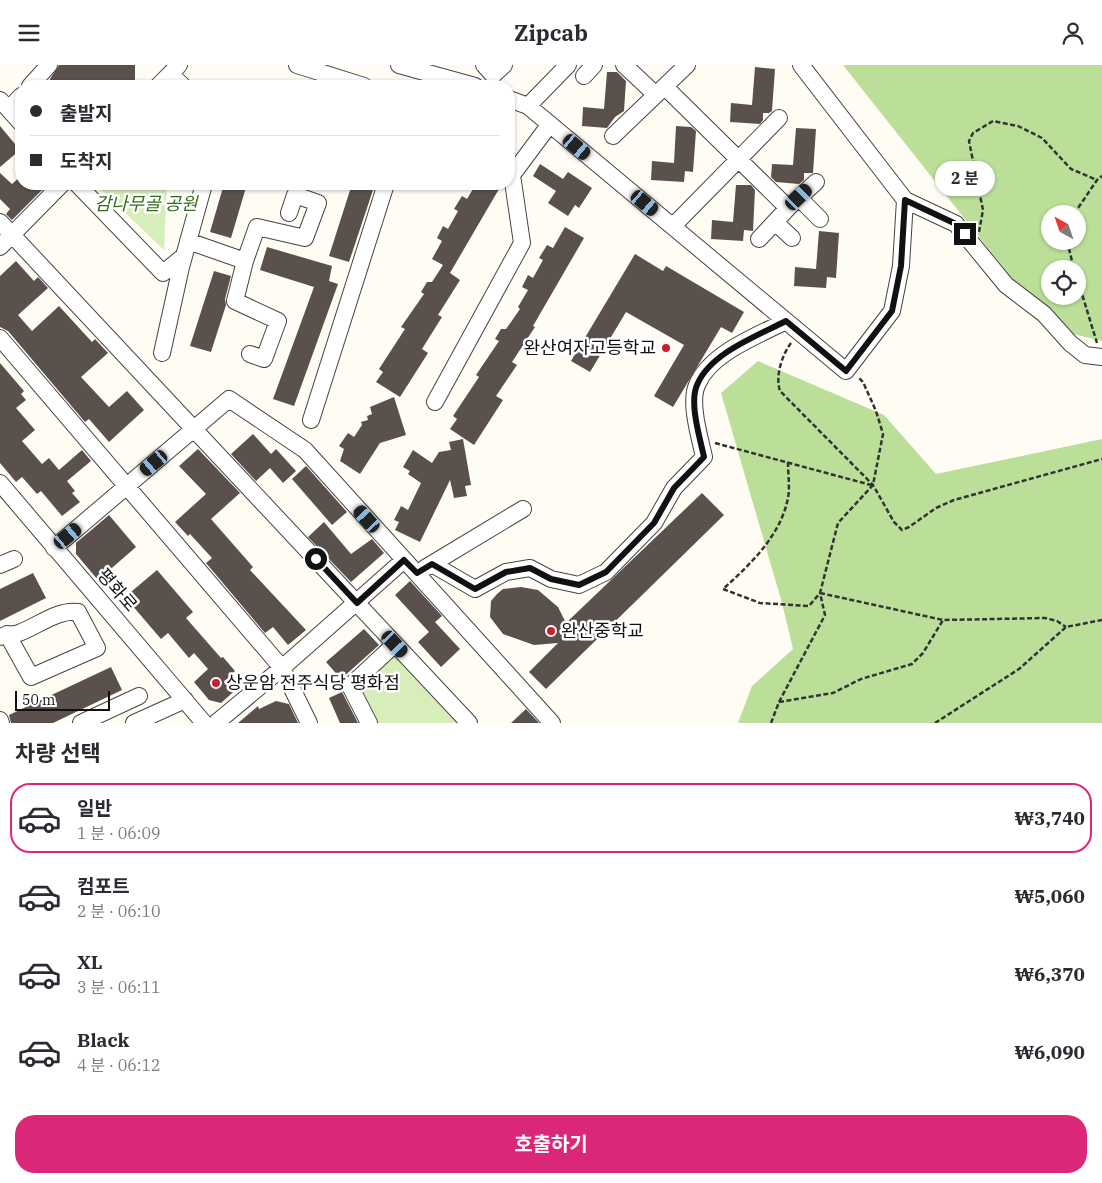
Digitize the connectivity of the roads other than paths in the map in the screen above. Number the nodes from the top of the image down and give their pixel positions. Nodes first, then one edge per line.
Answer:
1 (49, 65) edge
2 (298, 65) edge
3 (484, 65) edge
4 (504, 65) edge
5 (568, 65) edge
6 (624, 65) edge
7 (687, 65) edge
8 (800, 65) edge
9 (403, 66) edge
10 (175, 70) edge
11 (35, 80) edge
12 (164, 80) edge
13 (345, 80) edge
14 (453, 80) edge
15 (660, 91) junction
16 (515, 101) edge
17 (5, 105) edge
18 (528, 106) junction
19 (15, 116) edge
20 (778, 118) dead end
21 (550, 124) junction
22 (613, 136) dead end
23 (738, 159) junction
24 (515, 171) edge
25 (816, 182) dead end
26 (56, 190) edge
27 (82, 190) edge
28 (202, 190) edge
29 (384, 190) edge
30 (514, 190) edge
31 (905, 200) junction
32 (794, 203) junction
33 (289, 213) dead end
34 (820, 219) dead end
35 (0, 222) edge
36 (775, 222) junction
37 (673, 226) junction
38 (12, 235) junction
39 (759, 239) dead end
40 (792, 239) dead end
41 (0, 247) edge
42 (186, 249) junction
43 (245, 261) junction
44 (786, 321) junction
45 (0, 338) edge
46 (162, 353) dead end
47 (250, 354) dead end
48 (1102, 357) edge
49 (435, 401) dead end
50 (311, 420) dead end
51 (194, 428) junction
52 (0, 483) edge
53 (126, 487) junction
54 (523, 509) dead end
55 (54, 548) junction
56 (404, 560) junction
57 (432, 564) junction
58 (417, 573) junction
59 (357, 603) junction
60 (3, 635) edge
61 (395, 644) junction
62 (282, 668) junction
63 (139, 696) dead end
64 (185, 700) junction
65 (81, 723) edge
66 (134, 723) edge
67 (204, 723) edge
68 (216, 723) edge
69 (309, 723) edge
70 (369, 723) edge
71 (469, 723) edge
72 (552, 723) edge

1 - 11 street
2 - 13 street
3 - 4 street
5 - 18 street
6 - 15 street
7 - 15 street
8 - 31 street
9 - 14 street
10 - 12 street
15 - 22 street
15 - 23 street
16 - 18 street
17 - 19 street
18 - 21 street
20 - 23 street
21 - 24 street
21 - 37 street
23 - 32 street
23 - 37 street
25 - 32 street
26 - 38 street
27 - 42 street
28 - 42 street
29 - 50 street
30 - 49 street
31 - 44 street
31 - 48 street
32 - 34 street
32 - 36 street
33 - 43 street
35 - 38 street
36 - 39 street
36 - 40 street
37 - 44 street
38 - 41 street
38 - 51 street
42 - 43 street
42 - 46 street
43 - 47 street
44 - 57 street
45 - 53 street
51 - 53 street
51 - 56 street
51 - 59 street
52 - 55 street, 평화로
53 - 55 street
53 - 62 street
54 - 57 street
55 - 64 street, 평화로
56 - 58 street
56 - 59 street
57 - 58 street
58 - 72 street
59 - 61 street
59 - 62 street
60 - 60 street
61 - 70 street
61 - 71 street
62 - 68 street
62 - 69 street
63 - 65 street
64 - 66 street
64 - 67 street, 평화로

